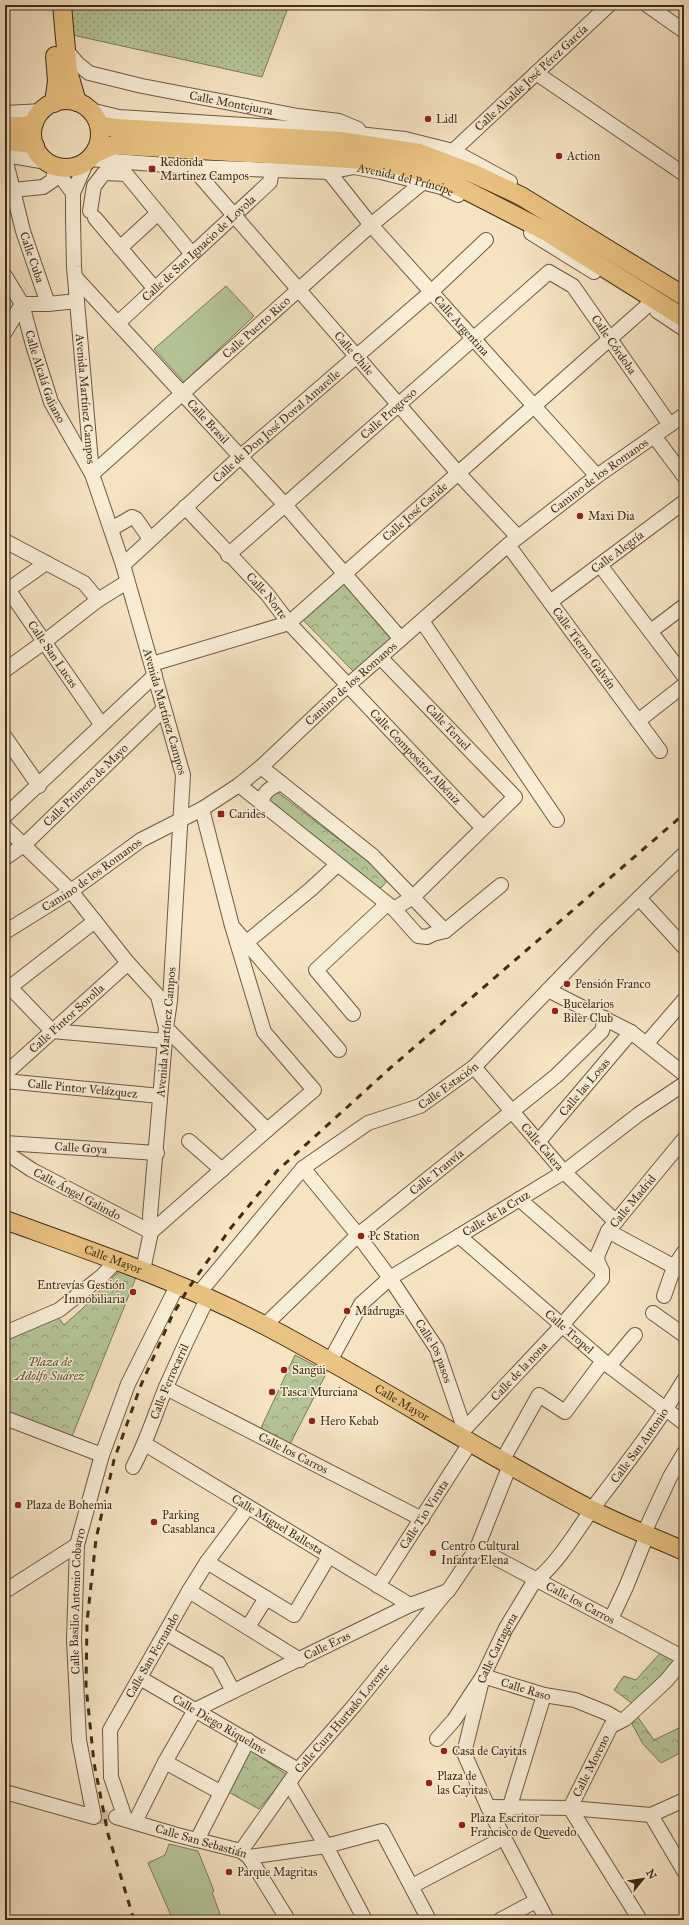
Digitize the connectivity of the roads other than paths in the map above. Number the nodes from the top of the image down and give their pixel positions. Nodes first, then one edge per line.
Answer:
1 (50, 5) edge
2 (62, 5) edge
3 (609, 5) edge
4 (647, 5) edge
5 (684, 30) edge
6 (66, 50) junction
7 (89, 72) junction
8 (536, 74) junction
9 (84, 106) junction
10 (44, 112) junction
11 (5, 114) edge
12 (5, 126) edge
13 (373, 135) junction
14 (5, 141) edge
15 (35, 146) junction
16 (453, 151) junction
17 (5, 156) edge
18 (90, 159) junction
19 (52, 165) junction
20 (192, 167) junction
21 (272, 170) junction
22 (329, 172) junction
23 (684, 174) edge
24 (422, 183) junction
25 (13, 190) junction
26 (73, 193) junction
27 (158, 213) junction
28 (235, 215) junction
29 (371, 225) junction
30 (486, 240) dead end
31 (120, 248) junction
32 (192, 254) junction
33 (549, 272) joint
34 (5, 276) edge
35 (76, 278) junction
36 (298, 288) junction
37 (155, 289) junction
38 (684, 289) edge
39 (431, 292) junction
40 (684, 296) edge
41 (77, 301) junction
42 (22, 304) junction
43 (48, 304) junction
44 (648, 305) junction
45 (684, 318) edge
46 (118, 323) junction
47 (684, 329) edge
48 (5, 332) edge
49 (473, 339) junction
50 (610, 339) junction
51 (357, 356) junction
52 (182, 393) junction
53 (399, 404) junction
54 (534, 406) junction
55 (684, 414) edge
56 (670, 425) junction
57 (654, 436) junction
58 (241, 456) junction
59 (458, 473) junction
60 (92, 474) junction
61 (597, 476) junction
62 (684, 476) edge
63 (684, 502) edge
64 (285, 505) junction
65 (185, 507) junction
66 (111, 529) junction
67 (5, 540) edge
68 (150, 540) junction
69 (513, 541) junction
70 (228, 555) junction
71 (46, 563) junction
72 (123, 565) junction
73 (600, 565) junction
74 (346, 573) junction
75 (127, 582) junction
76 (6, 589) edge
77 (98, 600) junction
78 (550, 602) junction
79 (684, 606) edge
80 (422, 621) junction
81 (289, 622) junction
82 (650, 631) junction
83 (401, 639) junction
84 (44, 642) junction
85 (380, 657) junction
86 (154, 669) junction
87 (5, 670) edge
88 (684, 676) edge
89 (348, 685) junction
90 (684, 685) edge
91 (164, 708) junction
92 (638, 721) junction
93 (101, 724) junction
94 (5, 737) edge
95 (660, 751) dead end
96 (261, 767) junction
97 (281, 783) junction
98 (239, 785) junction
99 (39, 786) junction
100 (261, 803) junction
101 (202, 809) junction
102 (5, 816) edge
103 (182, 819) junction
104 (557, 820) dead end
105 (5, 827) edge
106 (483, 828) junction
107 (24, 845) junction
108 (5, 858) edge
109 (682, 860) edge
110 (337, 865) junction
111 (501, 885) dead end
112 (71, 890) junction
113 (413, 897) junction
114 (639, 898) junction
115 (390, 906) junction
116 (95, 921) junction
117 (232, 926) junction
118 (444, 931) junction
119 (5, 932) edge
120 (247, 942) junction
121 (684, 947) edge
122 (128, 963) junction
123 (7, 987) edge
124 (548, 990) junction
125 (684, 1000) edge
126 (353, 1014) dead end
127 (605, 1018) junction
128 (52, 1030) junction
129 (631, 1032) junction
130 (165, 1035) junction
131 (647, 1043) junction
132 (339, 1050) dead end
133 (474, 1067) junction
134 (5, 1074) edge
135 (684, 1074) edge
136 (5, 1080) edge
137 (684, 1084) edge
138 (160, 1096) junction
139 (512, 1112) junction
140 (267, 1130) junction
141 (684, 1139) edge
142 (189, 1141) dead end
143 (538, 1142) junction
144 (5, 1143) edge
145 (5, 1152) edge
146 (157, 1153) junction
147 (303, 1168) junction
148 (222, 1170) junction
149 (564, 1172) junction
150 (519, 1199) junction
151 (5, 1220) edge
152 (612, 1226) junction
153 (151, 1232) junction
154 (358, 1235) junction
155 (459, 1236) junction
156 (684, 1252) edge
157 (117, 1260) junction
158 (679, 1269) edge
159 (143, 1270) junction
160 (602, 1271) junction
161 (390, 1278) junction
162 (178, 1284) junction
163 (204, 1295) junction
164 (664, 1296) dead end
165 (653, 1313) dead end
166 (265, 1325) junction
167 (561, 1326) junction
168 (5, 1333) edge
169 (635, 1335) dead end
170 (684, 1335) edge
171 (330, 1361) junction
172 (606, 1363) junction
173 (684, 1380) edge
174 (166, 1388) junction
175 (666, 1411) junction
176 (5, 1418) edge
177 (684, 1423) edge
178 (464, 1436) junction
179 (145, 1444) junction
180 (684, 1453) edge
181 (102, 1455) junction
182 (506, 1463) junction
183 (133, 1467) dead end
184 (248, 1507) junction
185 (592, 1510) junction
186 (422, 1518) junction
187 (645, 1534) junction
188 (77, 1545) junction
189 (477, 1548) junction
190 (684, 1551) edge
191 (329, 1556) junction
192 (207, 1562) junction
193 (534, 1580) junction
194 (8, 1585) edge
195 (378, 1586) junction
196 (189, 1591) junction
197 (448, 1591) junction
198 (266, 1598) junction
199 (410, 1605) junction
200 (611, 1619) junction
201 (248, 1627) junction
202 (166, 1633) junction
203 (684, 1659) edge
204 (300, 1660) junction
205 (483, 1676) junction
206 (140, 1678) junction
207 (233, 1691) junction
208 (544, 1695) junction
209 (195, 1710) junction
210 (619, 1720) junction
211 (437, 1739) dead end
212 (248, 1740) junction
213 (165, 1762) junction
214 (298, 1770) junction
215 (289, 1783) junction
216 (5, 1792) edge
217 (220, 1792) junction
218 (684, 1800) edge
219 (488, 1807) junction
220 (570, 1808) junction
221 (509, 1809) junction
222 (651, 1815) junction
223 (125, 1819) junction
224 (196, 1840) junction
225 (496, 1842) dead end
226 (326, 1846) junction
227 (245, 1854) junction
228 (684, 1871) edge
229 (412, 1886) junction
230 (536, 1901) junction
231 (359, 1918) edge
232 (288, 1920) edge
233 (429, 1920) edge
234 (500, 1920) edge
235 (547, 1920) edge
236 (640, 1920) edge

1 - 10 main road
2 - 6 main road
3 - 8 street, Calle Alcalde José Pérez García
4 - 5 street
6 - 7 street
6 - 9 main road
7 - 9 street
7 - 13 street, Calle Montejurra
8 - 16 street, Calle Alcalde José Pérez García
8 - 23 street
9 - 10 main road
9 - 13 street
9 - 18 main road
9 - 40 main road
10 - 11 street
10 - 12 main road
10 - 15 main road
13 - 16 street
14 - 15 main road
15 - 19 main road
16 - 38 street
17 - 19 street
17 - 25 street, Calle Cuba
18 - 19 main road
18 - 20 street, Avenida del Príncipe
18 - 26 street, Avenida Martínez Campos
18 - 45 main road, Avenida del Príncipe
19 - 25 street
19 - 26 street
20 - 21 street, Avenida del Príncipe
20 - 28 street, Calle Chile
21 - 22 street, Avenida del Príncipe
21 - 28 street, Calle de San Ignacio de Loyola
22 - 24 street, Avenida del Príncipe
22 - 29 street, Calle Argentina
24 - 29 street, Calle Puerto Rico
24 - 44 street, Avenida del Príncipe
25 - 43 street, Calle Cuba
26 - 35 street, Avenida Martínez Campos
27 - 31 street
27 - 31 street
27 - 32 street
28 - 32 street, Calle de San Ignacio de Loyola
28 - 36 street, Calle Chile
29 - 36 street, Calle Puerto Rico
29 - 39 street, Calle Argentina
30 - 39 street, Calle de Don José Doval Amarelle
31 - 37 street
32 - 37 street, Calle de San Ignacio de Loyola
33 - 49 street, Calle Progreso
33 - 50 street, Calle Córdoba
34 - 42 street, Calle Alcalá Galiano
35 - 41 street, Avenida Martínez Campos
35 - 46 street, Calle Brasil
36 - 51 street, Calle Chile
36 - 52 street, Calle Puerto Rico
37 - 46 street, Calle de San Ignacio de Loyola
39 - 49 street, Calle Argentina
39 - 51 street, Calle de Don José Doval Amarelle
41 - 43 street
41 - 60 street, Avenida Martínez Campos
42 - 43 street
42 - 48 street
42 - 60 street, Calle Alcalá Galiano
44 - 47 street, Avenida del Príncipe
44 - 50 street, Calle José Caride
46 - 52 street, Calle Brasil
49 - 53 street, Calle Progreso
49 - 54 street, Calle Argentina
50 - 54 street, Calle José Caride
50 - 56 street, Calle Córdoba
51 - 53 street, Calle Chile
51 - 58 street, Calle de Don José Doval Amarelle
52 - 58 street, Calle Brasil
52 - 60 street, Calle Puerto Rico
53 - 59 street, Calle Chile
53 - 64 street, Calle Progreso
54 - 59 street, Calle José Caride
54 - 61 street, Calle Argentina
55 - 56 street, Camino de los Romanos
56 - 57 street, Camino de los Romanos
57 - 61 street, Camino de los Romanos
57 - 62 street
58 - 64 street, Calle Brasil
58 - 65 street, Calle de Don José Doval Amarelle
59 - 69 street, Calle Chile
59 - 74 street, Calle José Caride
60 - 66 street, Avenida Martínez Campos
61 - 69 street, Camino de los Romanos
63 - 73 street, Calle Alegría
64 - 70 street, Calle Progreso
64 - 74 street, Calle Brasil
65 - 68 street, Calle de Don José Doval Amarelle
65 - 70 street, Calle Norte
66 - 68 street
66 - 72 street, Avenida Martínez Campos
67 - 71 street
68 - 72 street, Calle de Don José Doval Amarelle
69 - 78 street, Calle Tierno Galván
69 - 80 street, Camino de los Romanos
70 - 81 street, Calle Norte
71 - 76 street
71 - 77 street
72 - 75 street, Avenida Martínez Campos
73 - 78 street, Calle Alegría
73 - 82 street
74 - 81 street, Calle José Caride
74 - 83 street, Calle Brasil
75 - 77 street
75 - 86 street, Avenida Martínez Campos
76 - 84 street, Calle San Lucas
77 - 84 street
78 - 92 street, Calle Tierno Galván
79 - 82 street
80 - 83 street, Camino de los Romanos
80 - 104 street
81 - 86 street, Calle José Caride
81 - 89 street, Calle Norte
82 - 88 street
83 - 85 street, Camino de los Romanos
84 - 87 street
84 - 93 street, Calle San Lucas
85 - 89 street, Camino de los Romanos
85 - 106 street, Calle Teruel
86 - 91 street, Avenida Martínez Campos
86 - 93 street
89 - 96 street, Camino de los Romanos
89 - 106 street, Calle Compositor Albéniz
90 - 92 street
91 - 103 street, Avenida Martínez Campos
91 - 107 street, Calle Primero de Mayo
92 - 95 street, Calle Tierno Galván
93 - 99 street
94 - 99 street
96 - 97 street
96 - 98 street, Camino de los Romanos
97 - 100 street
97 - 113 street
98 - 100 street
98 - 101 street, Camino de los Romanos
99 - 102 street
100 - 110 street
101 - 103 street, Camino de los Romanos
101 - 117 street
103 - 112 street, Camino de los Romanos
103 - 130 street, Avenida Martínez Campos
105 - 107 street
106 - 113 street
107 - 108 street, Calle Primero de Mayo
107 - 112 street
109 - 114 street, Calle Estación
110 - 115 street
110 - 120 street
111 - 118 street
112 - 116 street
112 - 119 street, Camino de los Romanos
113 - 115 street
113 - 118 street
114 - 121 street
114 - 124 street, Calle Estación
115 - 118 street
115 - 126 street
116 - 122 street
116 - 123 street
117 - 120 street
117 - 140 street
120 - 132 street
122 - 128 street, Calle Pintor Sorolla
122 - 130 street
123 - 128 street
124 - 127 street
124 - 133 street, Calle Estación
125 - 131 street
127 - 129 street
127 - 139 street, Calle Tranvía
128 - 130 street
128 - 134 street, Calle Pintor Sorolla
129 - 131 street
129 - 143 street, Calle las Losas
130 - 138 street, Avenida Martínez Campos
130 - 140 street
131 - 135 street
133 - 139 street, Calle Calera
133 - 147 street, Calle Estación
136 - 138 street, Calle Pintor Velázquez
137 - 149 street, Calle de la Cruz
138 - 146 street, Avenida Martínez Campos
139 - 143 street, Calle Calera
139 - 154 street, Calle Tranvía
140 - 148 street
141 - 152 street, Calle Madrid
142 - 148 street
143 - 149 street, Calle Calera
144 - 146 street, Calle Goya
145 - 153 street, Calle Ángel Galindo
146 - 153 street, Avenida Martínez Campos
147 - 154 street, Calle los pasos
147 - 163 street, Calle Estación
148 - 153 street
149 - 150 street, Calle de la Cruz
149 - 152 street, Calle Calera
150 - 155 street, Calle de la Cruz
150 - 160 street
151 - 157 main road, Calle Mayor
152 - 158 street, Calle Calera
152 - 160 street, Calle Madrid
153 - 159 street, Avenida Martínez Campos
154 - 161 street, Calle los pasos
154 - 166 street, Calle Tranvía
155 - 161 street, Calle de la Cruz
155 - 167 street, Calle Tropel
156 - 158 street
157 - 159 main road, Calle Mayor
157 - 168 street
158 - 164 street
159 - 162 main road, Calle Mayor
160 - 167 street, Calle de la nona
161 - 171 street, Calle de la Cruz
161 - 178 street, Calle los pasos
162 - 163 main road, Calle Mayor
162 - 181 street, Calle Basilio Antonio Cobarro
163 - 166 main road, Calle Mayor
163 - 174 street, Calle Ferrocarril
165 - 170 street
166 - 171 main road, Calle Mayor
167 - 172 street, Calle Tropel
167 - 178 street, Calle de la nona
169 - 172 street
171 - 178 main road, Calle Mayor
172 - 175 street, Calle Tropel
172 - 182 street
173 - 175 street, Calle San Antonio
174 - 179 street, Calle Ferrocarril
174 - 186 street, Calle los Carros
175 - 177 street, Calle Tropel
175 - 185 street, Calle San Antonio
176 - 181 street
178 - 182 main road, Calle Mayor
178 - 186 street, Calle Tio Viruta
179 - 183 street, Calle Ferrocarril
179 - 184 street, Calle Miguel Ballesta
180 - 187 street
181 - 188 street, Calle Basilio Antonio Cobarro
182 - 185 main road, Calle Mayor
182 - 189 street
184 - 191 street, Calle Miguel Ballesta
184 - 192 street, Calle San Fernando
185 - 187 main road, Calle Mayor
185 - 193 street, Calle Cartagena
186 - 195 street, Calle Tio Viruta
187 - 190 main road, Calle Mayor
187 - 200 street
188 - 194 street
188 - 216 street, Calle Basilio Antonio Cobarro
189 - 193 street, Calle los Carros
189 - 197 street
191 - 195 street, Calle Miguel Ballesta
191 - 198 street
192 - 196 street, Calle San Fernando
192 - 198 street
193 - 200 street, Calle los Carros
193 - 205 street, Calle Cartagena
195 - 199 street, Calle Miguel Ballesta
196 - 201 street
196 - 202 street, Calle San Fernando
197 - 199 street, Calle Eras
197 - 214 street, Calle Cura Hurtado Lorente
198 - 201 street
199 - 204 street, Calle Eras
200 - 203 street, Calle los Carros
201 - 204 street
202 - 206 street, Calle San Fernando
202 - 207 street
203 - 210 street, Calle Moreno
204 - 207 street, Calle Eras
205 - 208 street, Calle Raso
205 - 211 street
205 - 219 street, Calle Cartagena
206 - 209 street, Calle Diego Riquelme
206 - 223 street, Calle San Fernando
207 - 209 street, Calle Eras
208 - 210 street, Calle Raso
208 - 221 street
209 - 212 street, Calle Diego Riquelme
209 - 213 street
210 - 220 street, Calle Moreno
212 - 214 street, Calle Diego Riquelme
212 - 217 street
213 - 217 street
213 - 223 street
214 - 215 street, Calle Cura Hurtado Lorente
215 - 226 street
215 - 227 street, Calle Cura Hurtado Lorente
217 - 224 street
218 - 222 street
219 - 221 street
219 - 230 street, Calle Cartagena
220 - 221 street
220 - 222 street
220 - 236 street
222 - 228 street
223 - 224 street, Calle San Sebastián
224 - 227 street, Calle San Sebastián
225 - 229 street
226 - 227 street, Calle San Sebastián
226 - 229 street, Calle San Sebastián
226 - 231 street
227 - 232 street
229 - 233 street
230 - 234 street
230 - 235 street, Calle Cartagena

